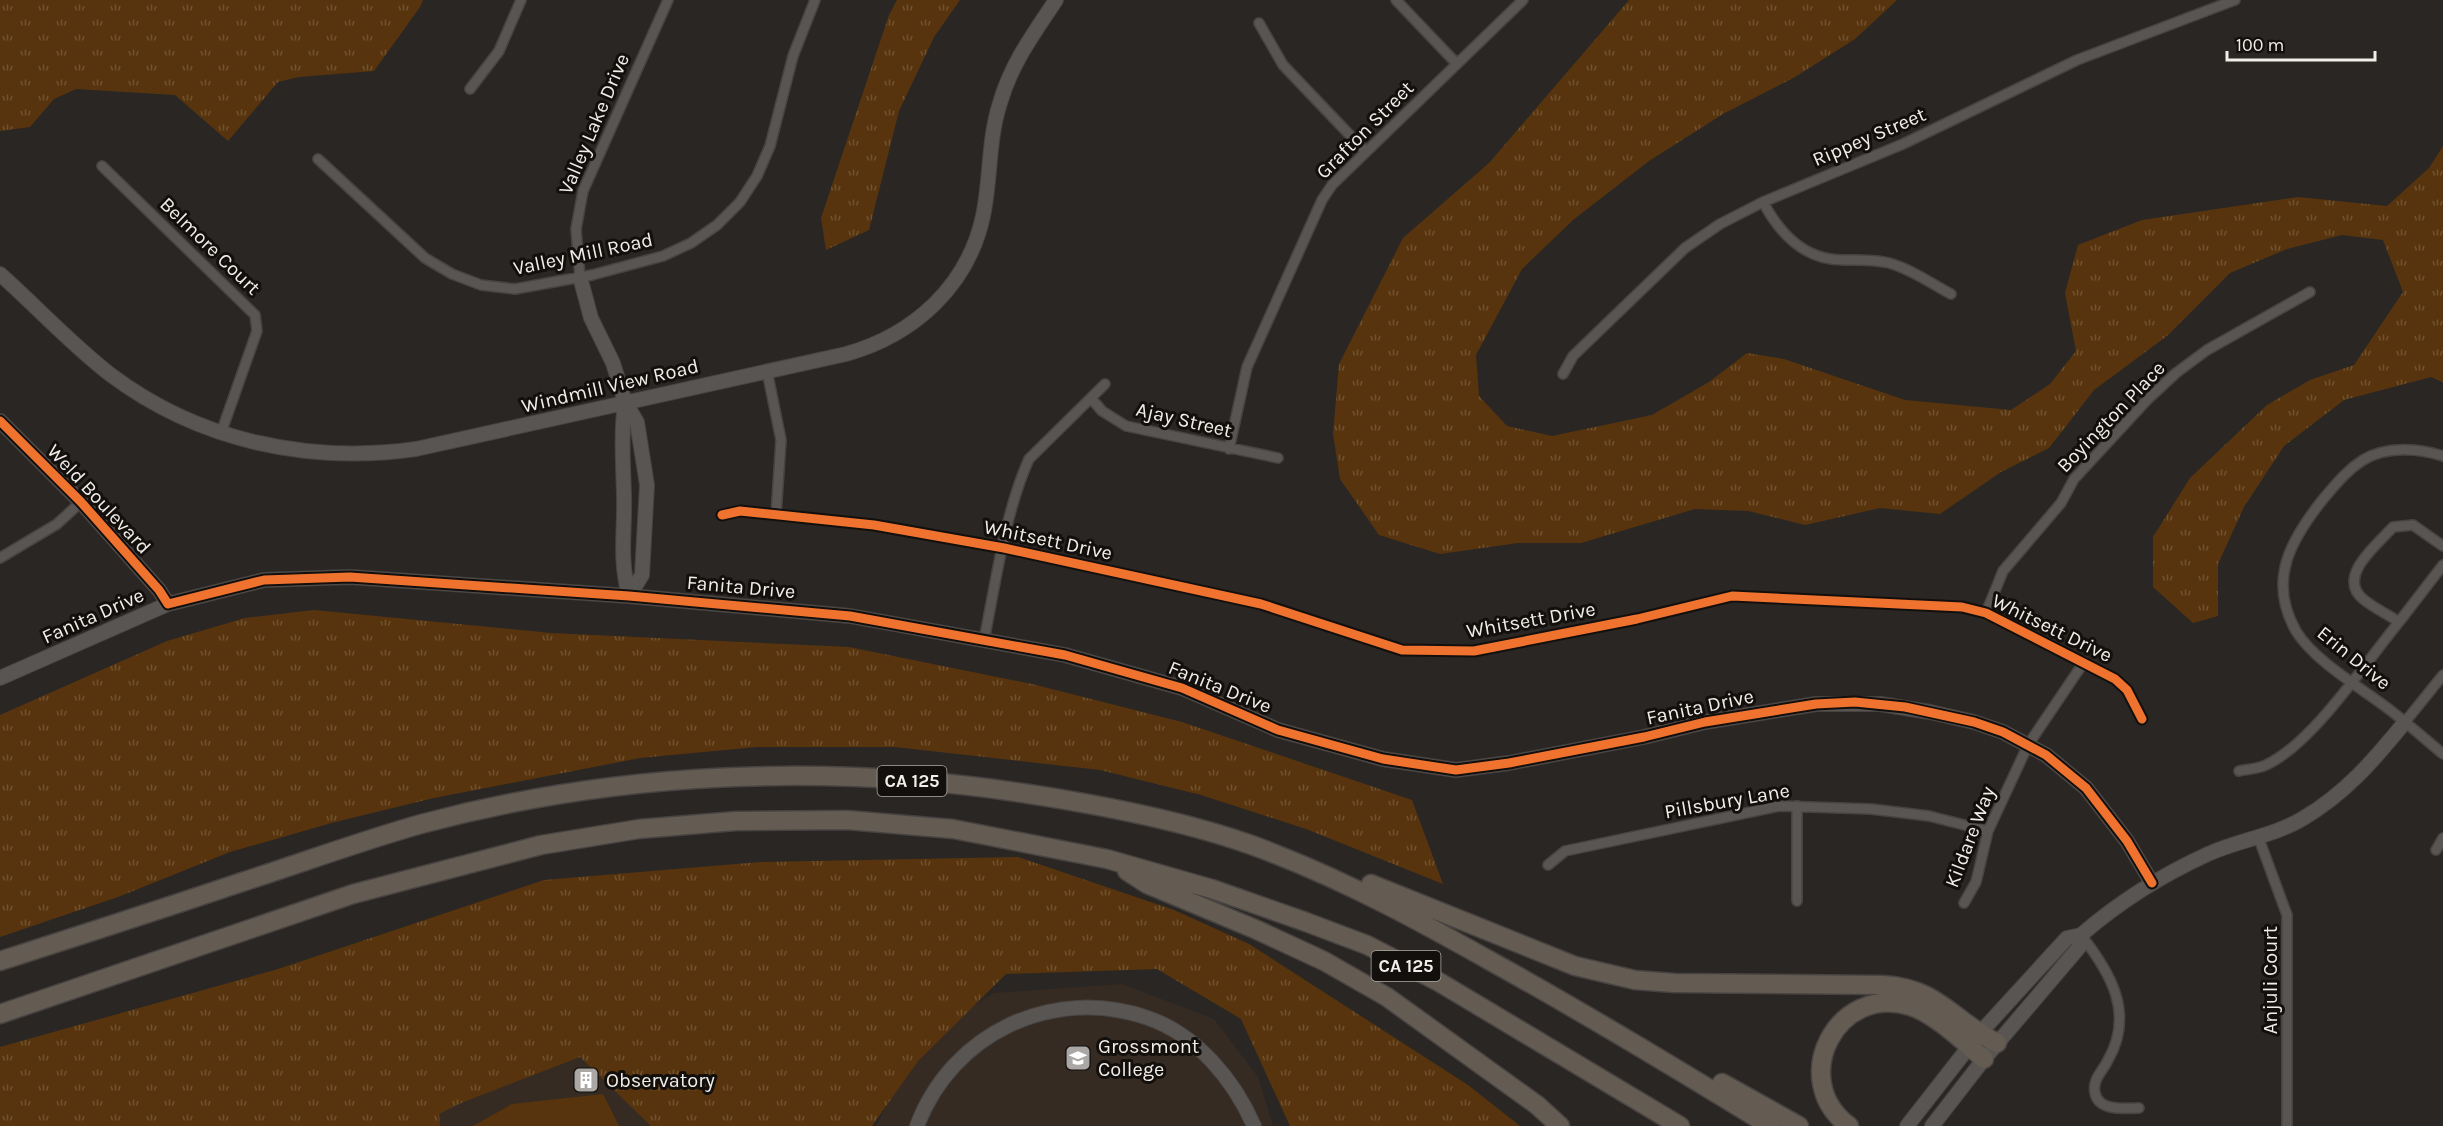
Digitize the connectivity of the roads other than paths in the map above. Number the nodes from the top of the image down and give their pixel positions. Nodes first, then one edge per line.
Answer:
1 (521, 0) edge
2 (668, 0) edge
3 (815, 0) edge
4 (1056, 0) edge
5 (1396, 0) edge
6 (1523, 0) edge
7 (2235, 0) edge
8 (1258, 23) dead end
9 (1456, 64) junction
10 (470, 89) dead end
11 (1366, 152) junction
12 (318, 159) dead end
13 (102, 166) dead end
14 (1762, 202) junction
15 (0, 274) edge
16 (580, 277) junction
17 (2310, 292) dead end
18 (1951, 294) dead end
19 (766, 371) junction
20 (1563, 374) dead end
21 (1105, 384) dead end
22 (1091, 398) junction
23 (625, 402) junction
24 (0, 421) edge
25 (221, 433) junction
26 (1229, 449) junction
27 (2443, 456) edge
28 (1278, 458) dead end
29 (81, 502) junction
30 (722, 515) dead end
31 (776, 515) junction
32 (2443, 546) edge
33 (1004, 548) junction
34 (0, 558) edge
35 (2443, 565) edge
36 (629, 596) junction
37 (168, 604) junction
38 (1986, 614) junction
39 (2399, 621) junction
40 (984, 640) junction
41 (2084, 662) junction
42 (2443, 675) edge
43 (0, 678) edge
44 (2350, 682) junction
45 (2142, 719) dead end
46 (2405, 722) junction
47 (2028, 745) junction
48 (2443, 754) edge
49 (2239, 771) dead end
50 (1797, 807) junction
51 (1988, 831) junction
52 (2443, 838) edge
53 (2259, 839) junction
54 (2436, 850) dead end
55 (1275, 853) junction
56 (1107, 859) junction
57 (1548, 865) dead end
58 (2152, 883) junction
59 (1797, 901) dead end
60 (1964, 903) dead end
61 (2081, 934) junction
62 (0, 961) edge
63 (0, 1014) edge
64 (1627, 1039) junction
65 (1974, 1040) junction
66 (1997, 1043) junction
67 (1984, 1059) junction
68 (2139, 1108) dead end
69 (917, 1126) edge
70 (1254, 1126) edge
71 (1560, 1126) edge
72 (1680, 1126) edge
73 (1770, 1126) edge
74 (1799, 1126) edge
75 (1849, 1126) edge
76 (1907, 1126) edge
77 (1932, 1126) edge
78 (2287, 1126) edge

1 - 10 street
2 - 16 street, Valley Lake Drive
3 - 16 street, Valley Mill Road
4 - 19 main road, Windmill View Road
5 - 9 street
6 - 9 street, Grafton Street
7 - 14 street, Rippey Street
8 - 11 street
9 - 11 street, Grafton Street
11 - 26 street, Grafton Street
12 - 16 street, Valley Mill Road
13 - 25 street, Belmore Court
14 - 18 street
14 - 20 street, Rippey Street
15 - 25 main road, Windmill View Road
16 - 23 main road, Valley Lake Drive
17 - 38 street, Boyington Place
19 - 23 main road, Windmill View Road
19 - 31 street
21 - 22 street
22 - 26 street, Ajay Street
22 - 33 street
23 - 25 main road, Windmill View Road
23 - 36 main road, Valley Lake Drive
23 - 36 main road, Valley Lake Drive
24 - 29 main road, Weld Boulevard
26 - 28 street, Ajay Street
27 - 44 street, Erin Drive
29 - 34 street
29 - 37 main road, Weld Boulevard
30 - 31 street, Whitsett Drive
31 - 33 street, Whitsett Drive
32 - 39 street
33 - 38 street, Whitsett Drive
33 - 40 street
35 - 39 street
36 - 37 main road, Fanita Drive
36 - 40 main road, Fanita Drive
37 - 43 main road, Fanita Drive
38 - 41 street, Whitsett Drive
39 - 44 street
40 - 47 main road, Fanita Drive
41 - 45 street, Whitsett Drive
41 - 47 street, Kildare Way
42 - 46 street
44 - 46 street, Erin Drive
44 - 49 street
46 - 48 street, Erin Drive
46 - 53 main road
47 - 51 street, Kildare Way
47 - 58 main road, Fanita Drive
50 - 51 street, Pillsbury Lane
50 - 57 street, Pillsbury Lane
50 - 59 street
51 - 60 street, Kildare Way
52 - 54 street
53 - 58 main road
53 - 78 street, Anjuli Court
55 - 62 highway, CA 125
55 - 64 highway, CA 125
55 - 65 highway
56 - 63 highway, CA 125
56 - 71 highway
56 - 72 highway, CA 125
58 - 61 main road
61 - 65 main road
61 - 66 main road
61 - 68 street
64 - 73 highway, CA 125
64 - 74 highway
65 - 66 highway
65 - 67 highway
65 - 75 highway
65 - 76 main road
66 - 67 main road
67 - 77 main road
69 - 70 main road

